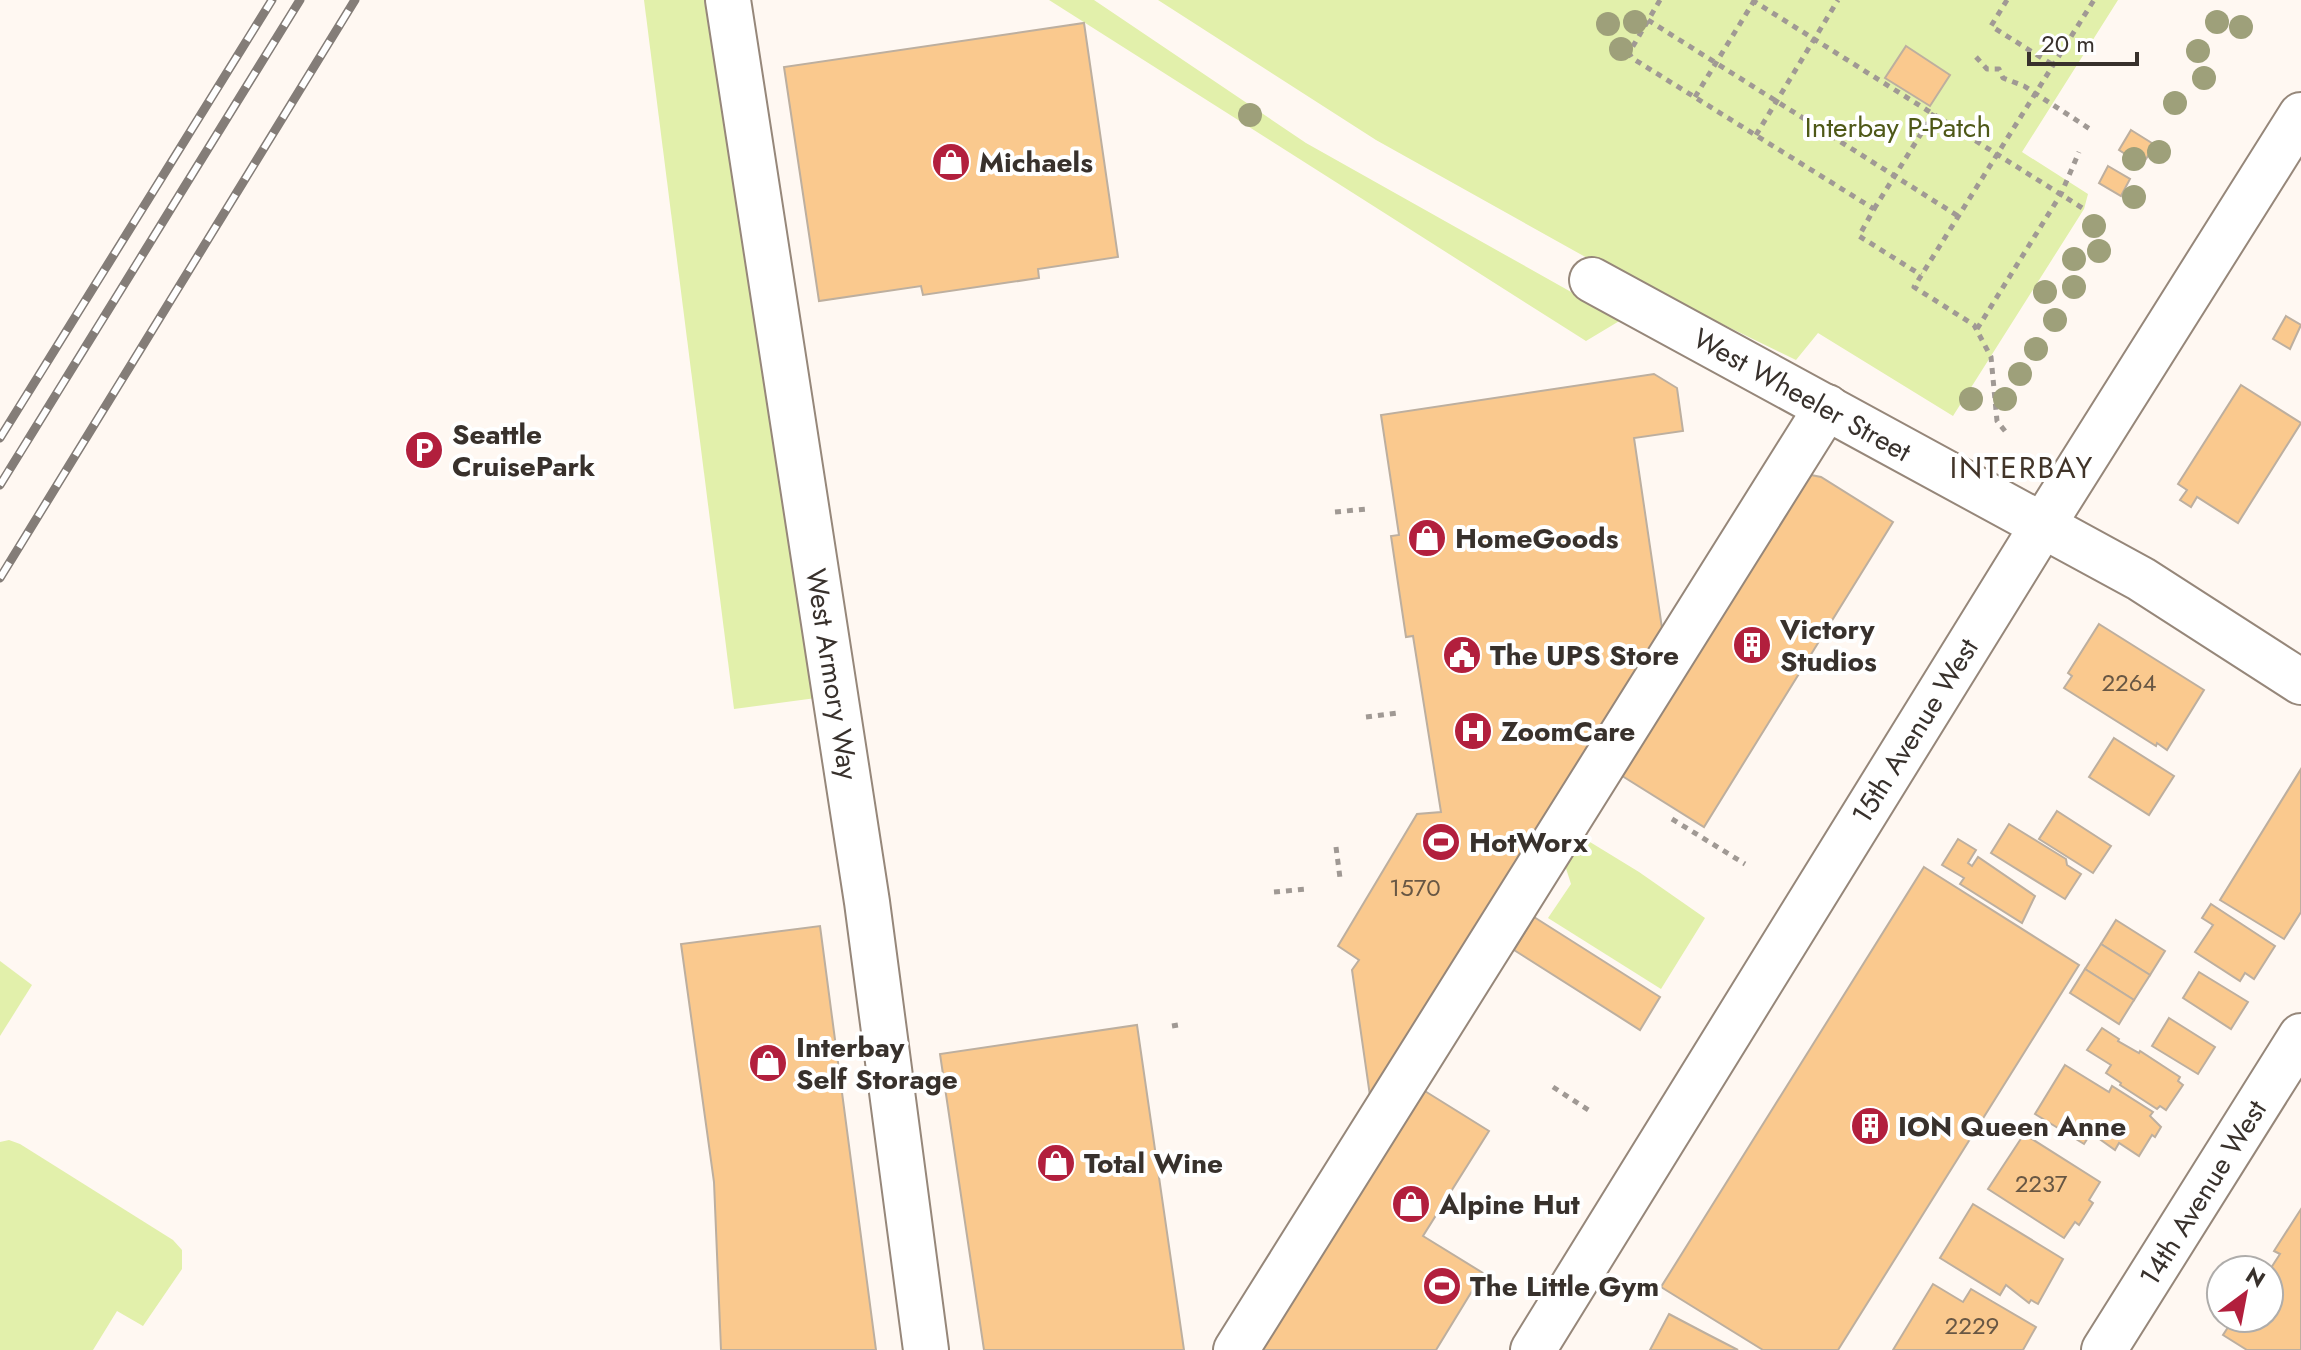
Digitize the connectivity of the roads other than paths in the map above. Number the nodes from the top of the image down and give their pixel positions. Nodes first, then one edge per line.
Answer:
1 (728, 0) edge
2 (2301, 115) edge
3 (1592, 280) dead end
4 (1827, 407) junction
5 (2043, 525) junction
6 (2301, 682) edge
7 (2301, 1036) edge
8 (926, 1350) edge
9 (1236, 1350) edge
10 (1533, 1350) edge
11 (2104, 1350) edge

1 - 8 street, West Armory Way
2 - 5 street, 15th Avenue West
3 - 4 street, West Wheeler Street
4 - 5 street, West Wheeler Street
4 - 9 street
5 - 6 street, West Wheeler Street
5 - 10 street, 15th Avenue West
7 - 11 street, 14th Avenue West

